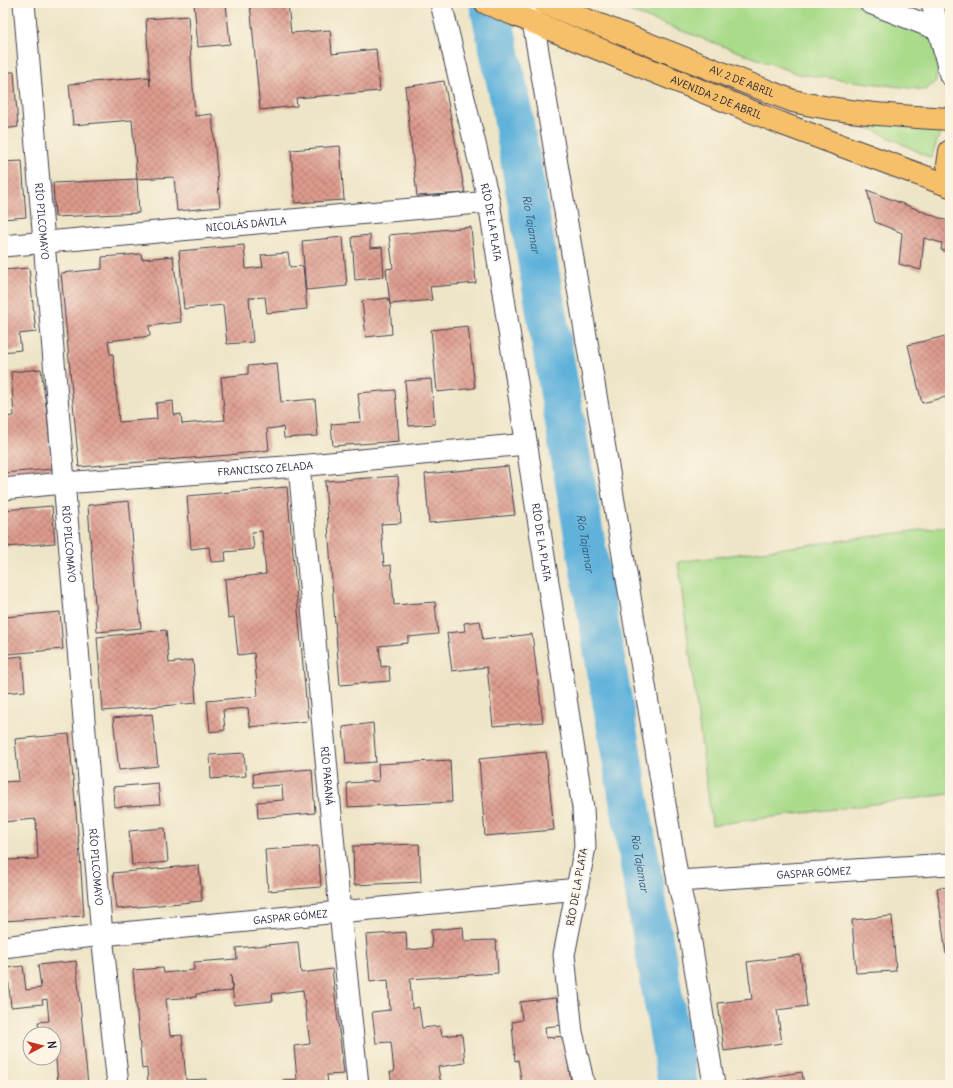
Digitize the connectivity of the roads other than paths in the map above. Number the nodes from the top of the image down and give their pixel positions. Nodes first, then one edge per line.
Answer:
1 (24, 3) edge
2 (441, 3) edge
3 (486, 3) edge
4 (544, 3) edge
5 (870, 3) edge
6 (932, 3) edge
7 (528, 14) edge
8 (939, 30) junction
9 (950, 75) edge
10 (950, 119) edge
11 (950, 151) edge
12 (950, 171) edge
13 (950, 186) edge
14 (489, 202) junction
15 (43, 242) junction
16 (3, 246) edge
17 (526, 444) junction
18 (299, 466) junction
19 (63, 482) junction
20 (3, 488) edge
21 (950, 864) edge
22 (678, 882) junction
23 (578, 889) junction
24 (340, 912) junction
25 (102, 936) junction
26 (3, 947) edge
27 (118, 1085) edge
28 (358, 1085) edge
29 (584, 1085) edge
30 (714, 1085) edge

1 - 15 street, RÍO PILCOMAYO
2 - 14 street, RÍO DE LA PLATA
3 - 7 main road, AVENIDA 2 DE ABRIL
4 - 10 main road, AV. 2 DE ABRIL
5 - 8 street
6 - 8 street
7 - 13 main road, AVENIDA 2 DE ABRIL
7 - 22 street
8 - 9 street
11 - 12 main road
14 - 15 street, NICOLÁS DÁVILA
14 - 17 street, RÍO DE LA PLATA
15 - 16 street, NICOLÁS DÁVILA
15 - 19 street, RÍO PILCOMAYO
17 - 18 street, FRANCISCO ZELADA
17 - 23 street, RÍO DE LA PLATA
18 - 19 street, FRANCISCO ZELADA
18 - 24 street, RÍO PARANÁ
19 - 20 street, FRANCISCO ZELADA
19 - 25 street, RÍO PILCOMAYO
21 - 22 street, GASPAR GÓMEZ
22 - 30 street
23 - 24 street, GASPAR GÓMEZ
23 - 29 street, RÍO DE LA PLATA
24 - 25 street, GASPAR GÓMEZ
24 - 28 street, RÍO PARANÁ
25 - 26 street, GASPAR GÓMEZ
25 - 27 street, RÍO PILCOMAYO

